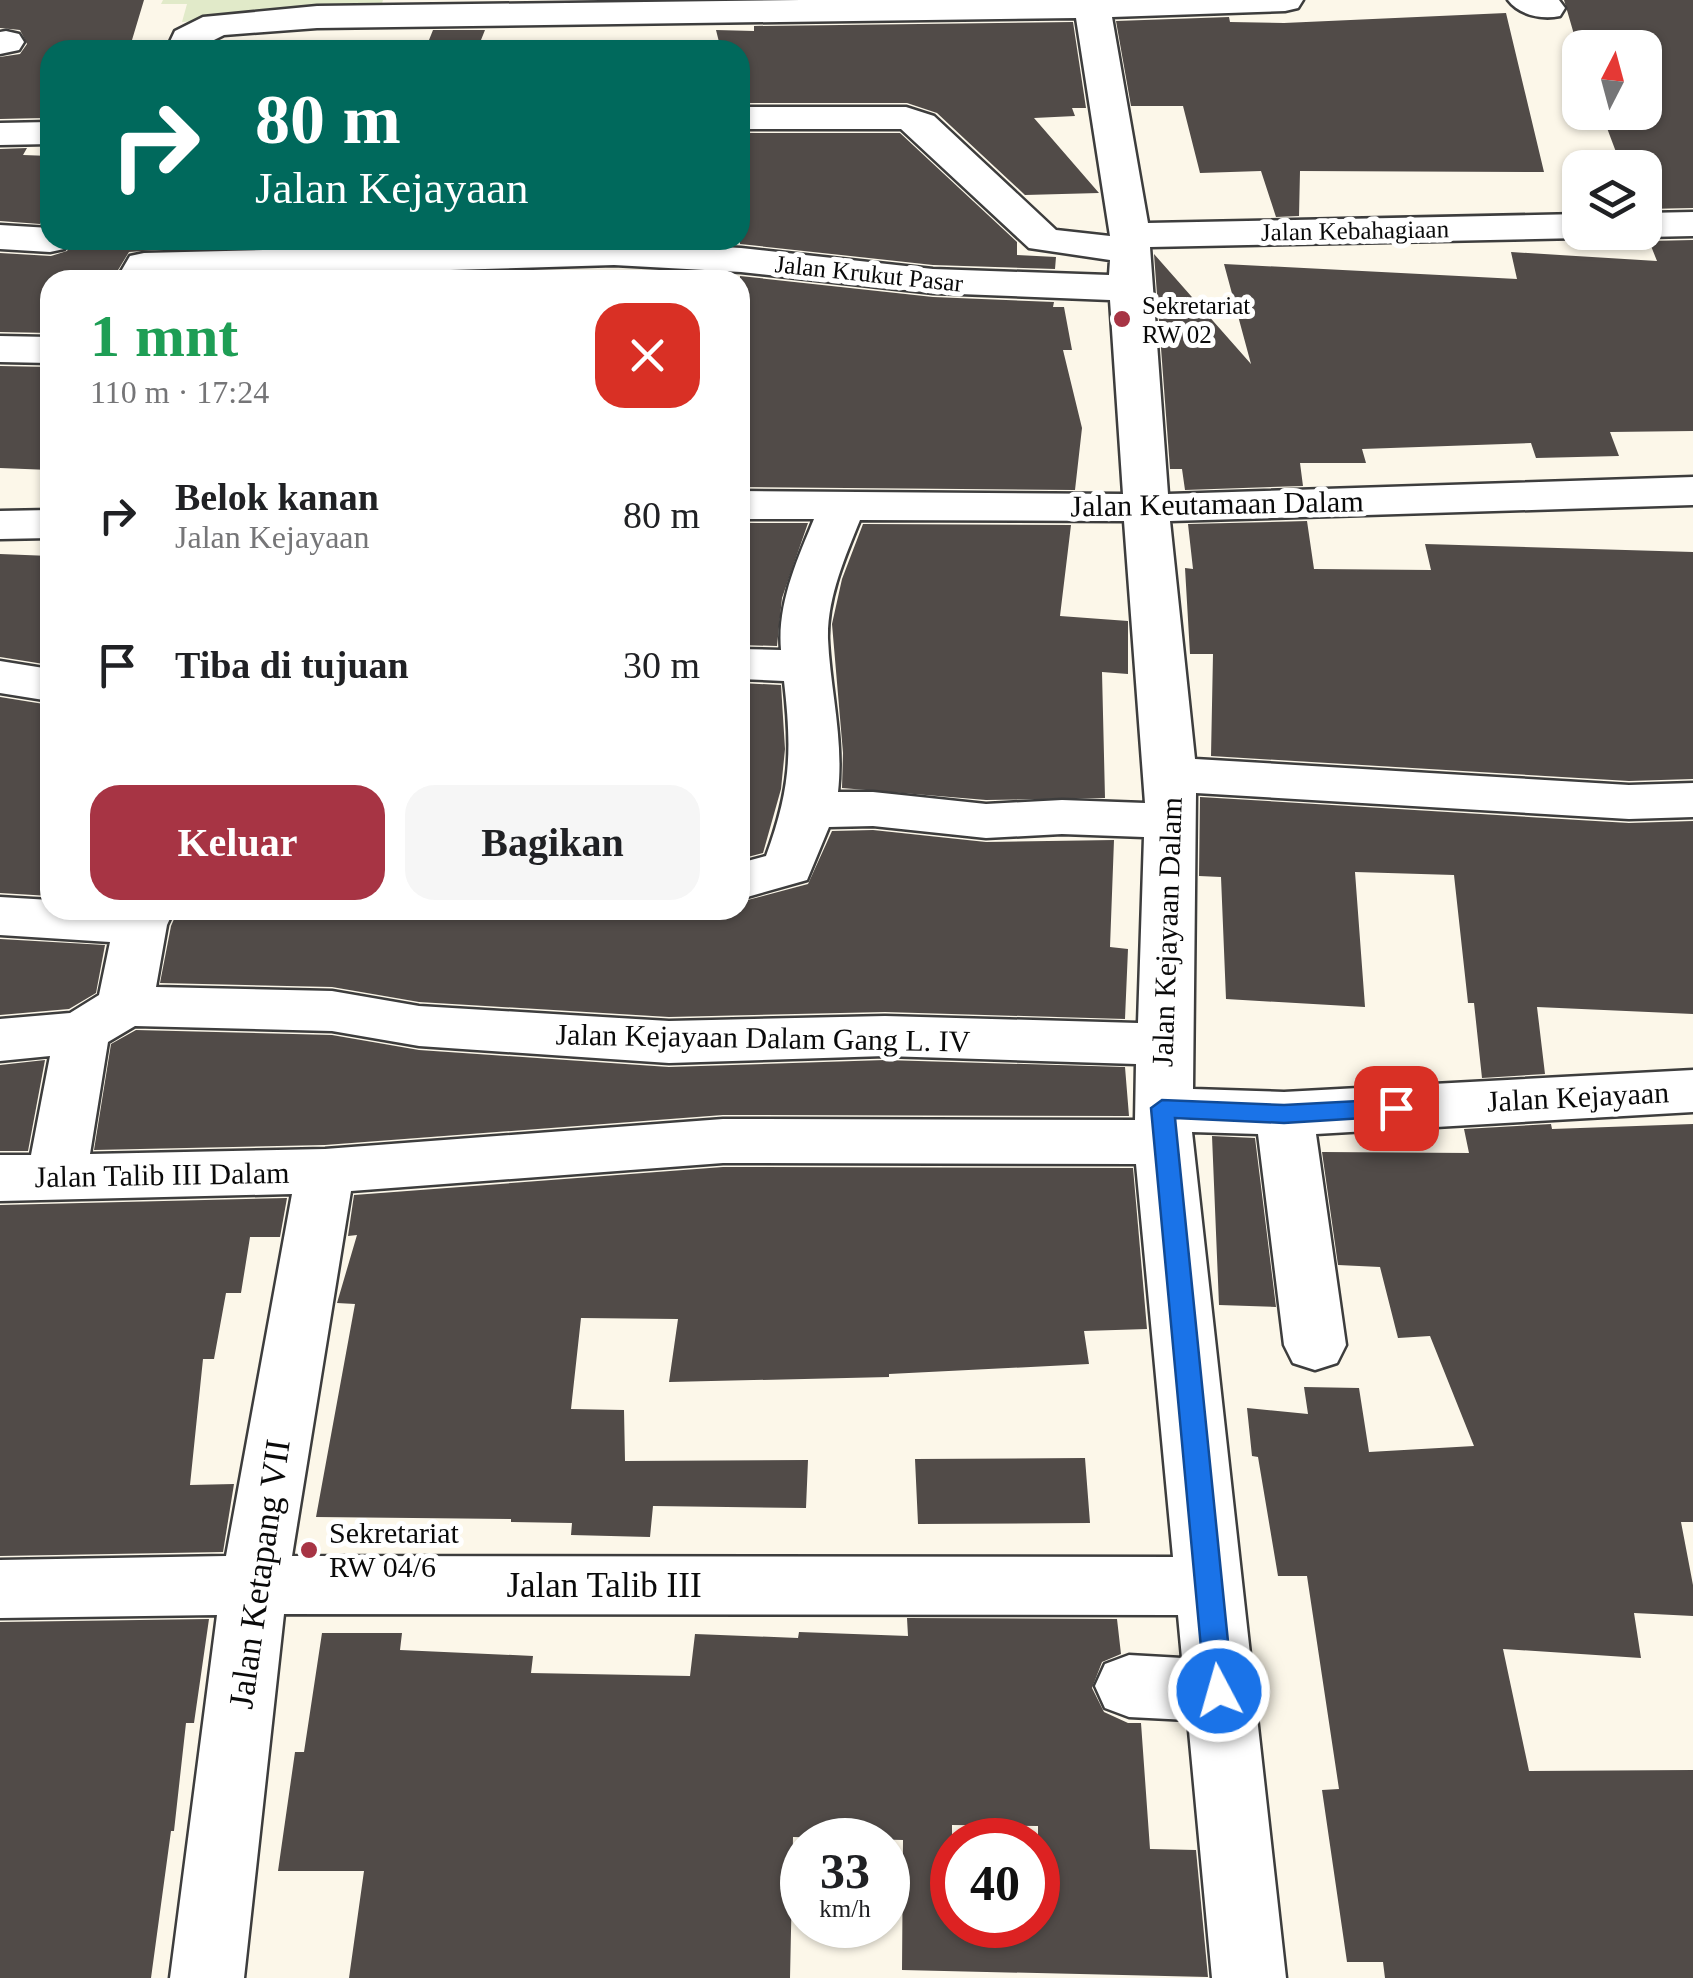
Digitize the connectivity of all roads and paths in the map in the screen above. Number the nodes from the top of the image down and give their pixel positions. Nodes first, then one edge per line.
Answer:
1 (1284, 0) edge
2 (1092, 7) junction
3 (429, 8) edge
4 (188, 40) edge
5 (750, 118) edge
6 (40, 133) edge
7 (0, 134) edge
8 (1358, 188) dead end
9 (1693, 224) edge
10 (1662, 225) edge
11 (1562, 229) edge
12 (0, 237) edge
13 (40, 239) edge
14 (1380, 242) junction
15 (1130, 257) junction
16 (142, 262) edge
17 (0, 349) edge
18 (40, 350) edge
19 (1693, 492) edge
20 (750, 505) edge
21 (842, 506) junction
22 (1148, 508) junction
23 (750, 664) edge
24 (810, 666) junction
25 (0, 678) edge
26 (40, 684) edge
27 (1171, 798) junction
28 (1693, 800) edge
29 (809, 810) junction
30 (750, 879) edge
31 (0, 916) edge
32 (40, 916) edge
33 (143, 920) edge
34 (104, 1019) junction
35 (0, 1040) edge
36 (1162, 1044) junction
37 (1693, 1091) edge
38 (1284, 1114) junction
39 (1163, 1126) junction
40 (325, 1172) junction
41 (57, 1176) junction
42 (0, 1178) edge
43 (1315, 1344) dead end
44 (254, 1585) junction
45 (1208, 1586) junction
46 (0, 1588) edge
47 (1129, 1686) dead end
48 (1219, 1691) junction
49 (207, 1978) edge
50 (1249, 1978) edge

1 - 2 street
2 - 3 street
2 - 15 street, Jalan Kejayaan Dalam
3 - 4 street
5 - 15 street
6 - 7 street
8 - 14 street
9 - 10 street
11 - 14 street, Jalan Kebahagiaan
12 - 13 street
14 - 15 street, Jalan Kebahagiaan
15 - 16 street, Jalan Krukut Pasar
15 - 22 street, Jalan Kejayaan Dalam
17 - 18 street
19 - 22 street, Jalan Keutamaan Dalam
20 - 21 street, Jalan Keutamaan Dalam
21 - 22 street, Jalan Keutamaan Dalam
21 - 24 street
22 - 27 street, Jalan Kejayaan Dalam
23 - 24 street
24 - 29 street
25 - 26 street
27 - 28 street
27 - 29 street
27 - 36 street, Jalan Kejayaan Dalam
29 - 30 street
31 - 32 street
33 - 34 street
34 - 35 street, Jalan Kejayaan Dalam Gang L. IV
34 - 36 street, Jalan Kejayaan Dalam Gang L. IV
34 - 41 street
36 - 39 street, Jalan Kejayaan Dalam
37 - 38 street, Jalan Kejayaan
38 - 39 street, Jalan Kejayaan
38 - 43 street
39 - 40 street
39 - 45 street, Jalan Kejayaan Dalam
40 - 41 street, Jalan Talib III Dalam
40 - 44 street, Jalan Ketapang VII
41 - 42 street, Jalan Talib III Dalam
44 - 45 street, Jalan Talib III
44 - 46 street, Jalan Talib III
44 - 49 street, Jalan Ketapang VII
45 - 48 street, Jalan Kejayaan Dalam
47 - 48 street
48 - 50 street, Jalan Kejayaan Dalam

